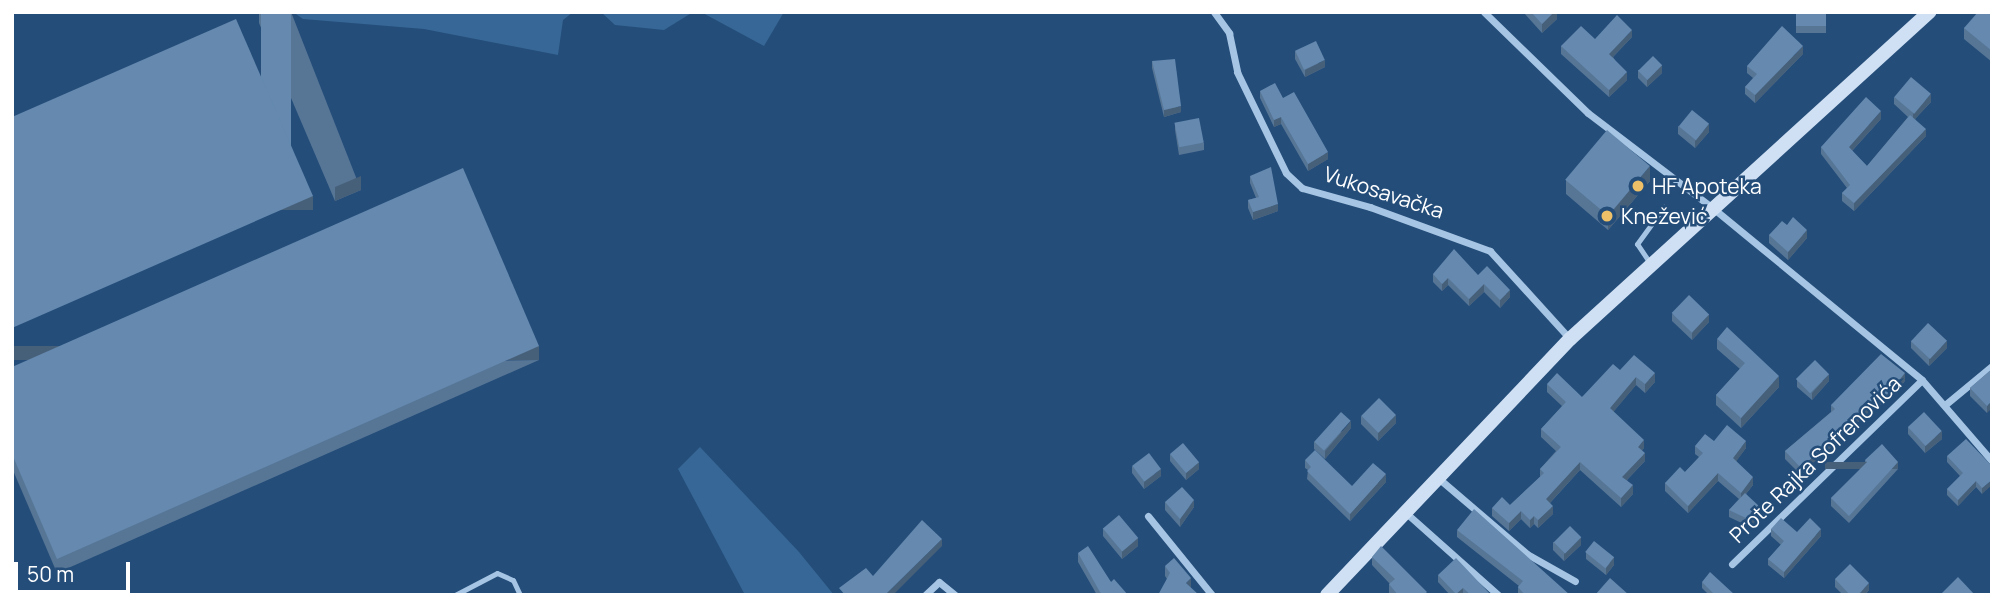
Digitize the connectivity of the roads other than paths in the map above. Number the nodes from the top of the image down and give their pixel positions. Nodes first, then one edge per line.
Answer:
1 (1214, 12) edge
2 (1484, 12) edge
3 (1929, 12) edge
4 (1664, 207) dead end
5 (1714, 209) junction
6 (1653, 265) junction
7 (1570, 339) junction
8 (1992, 366) edge
9 (1922, 380) junction
10 (1946, 404) junction
11 (1992, 461) edge
12 (1436, 477) junction
13 (1405, 512) junction
14 (1148, 516) dead end
15 (1732, 564) dead end
16 (1576, 582) dead end
17 (455, 595) edge
18 (520, 595) edge
19 (925, 595) edge
20 (955, 595) edge
21 (1212, 595) edge
22 (1327, 595) edge
23 (1499, 595) edge

1 - 7 street, Vukosavačka
2 - 5 street, Prote Rajka Sofrenovića
3 - 5 main road
4 - 6 lane
5 - 6 main road
5 - 9 street, Prote Rajka Sofrenovića
6 - 7 main road
7 - 12 main road
8 - 10 street
9 - 10 street, Prote Rajka Sofrenovića
9 - 15 street, Prote Rajka Sofrenovića
10 - 11 street, Prote Rajka Sofrenovića
12 - 13 main road
12 - 16 street
13 - 22 main road
13 - 23 street
14 - 21 street
17 - 18 lane
19 - 20 street

